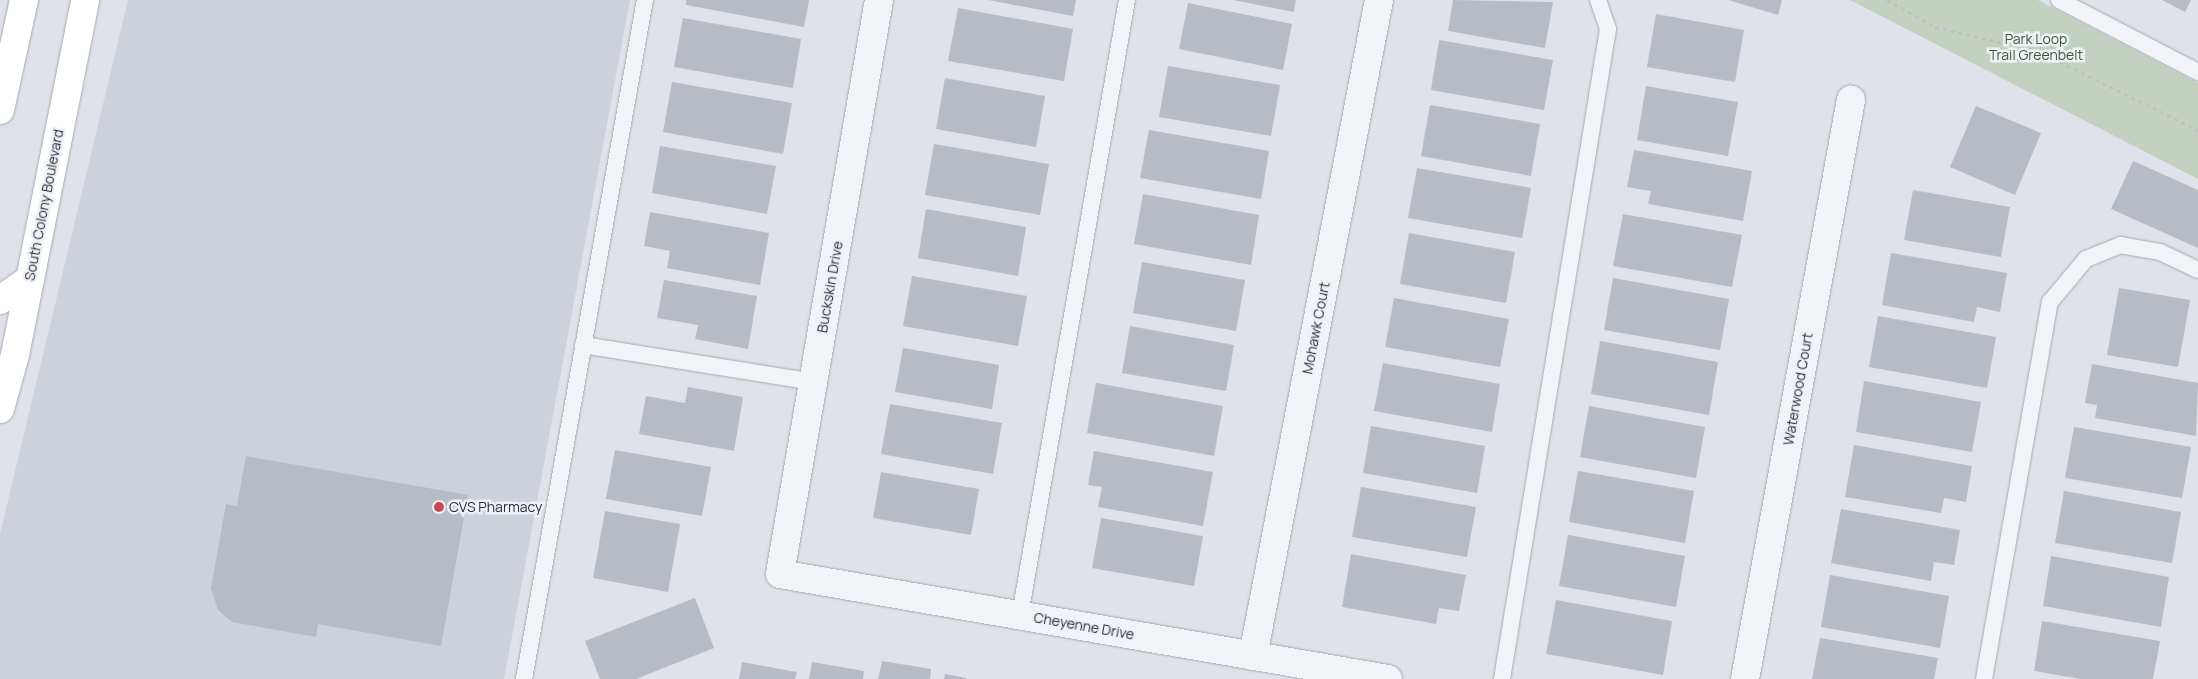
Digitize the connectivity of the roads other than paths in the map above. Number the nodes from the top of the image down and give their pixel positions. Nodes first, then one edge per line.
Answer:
1 (24, 0) edge
2 (85, 0) edge
3 (645, 0) edge
4 (879, 0) edge
5 (1127, 0) edge
6 (1379, 0) edge
7 (1598, 0) edge
8 (2059, 0) edge
9 (2198, 72) edge
10 (1851, 100) dead end
11 (0, 110) edge
12 (2198, 270) edge
13 (29, 280) junction
14 (0, 300) edge
15 (583, 345) junction
16 (814, 382) junction
17 (0, 409) edge
18 (780, 574) joint
19 (1020, 615) junction
20 (1253, 656) junction
21 (1374, 678) edge
22 (524, 679) edge
23 (1502, 679) edge
24 (1745, 679) edge
25 (1984, 679) edge

1 - 11 main road
2 - 13 main road, South Colony Boulevard
3 - 15 lane
4 - 16 street, Buckskin Drive
5 - 19 lane
6 - 20 street, Mohawk Court
7 - 23 lane
8 - 9 lane
10 - 24 street, Waterwood Court
12 - 25 lane
13 - 14 main road
13 - 17 main road, South Colony Boulevard
15 - 16 lane
15 - 22 lane
16 - 18 street, Buckskin Drive
18 - 19 street, Cheyenne Drive
19 - 20 street, Cheyenne Drive
20 - 21 street, Cheyenne Drive

